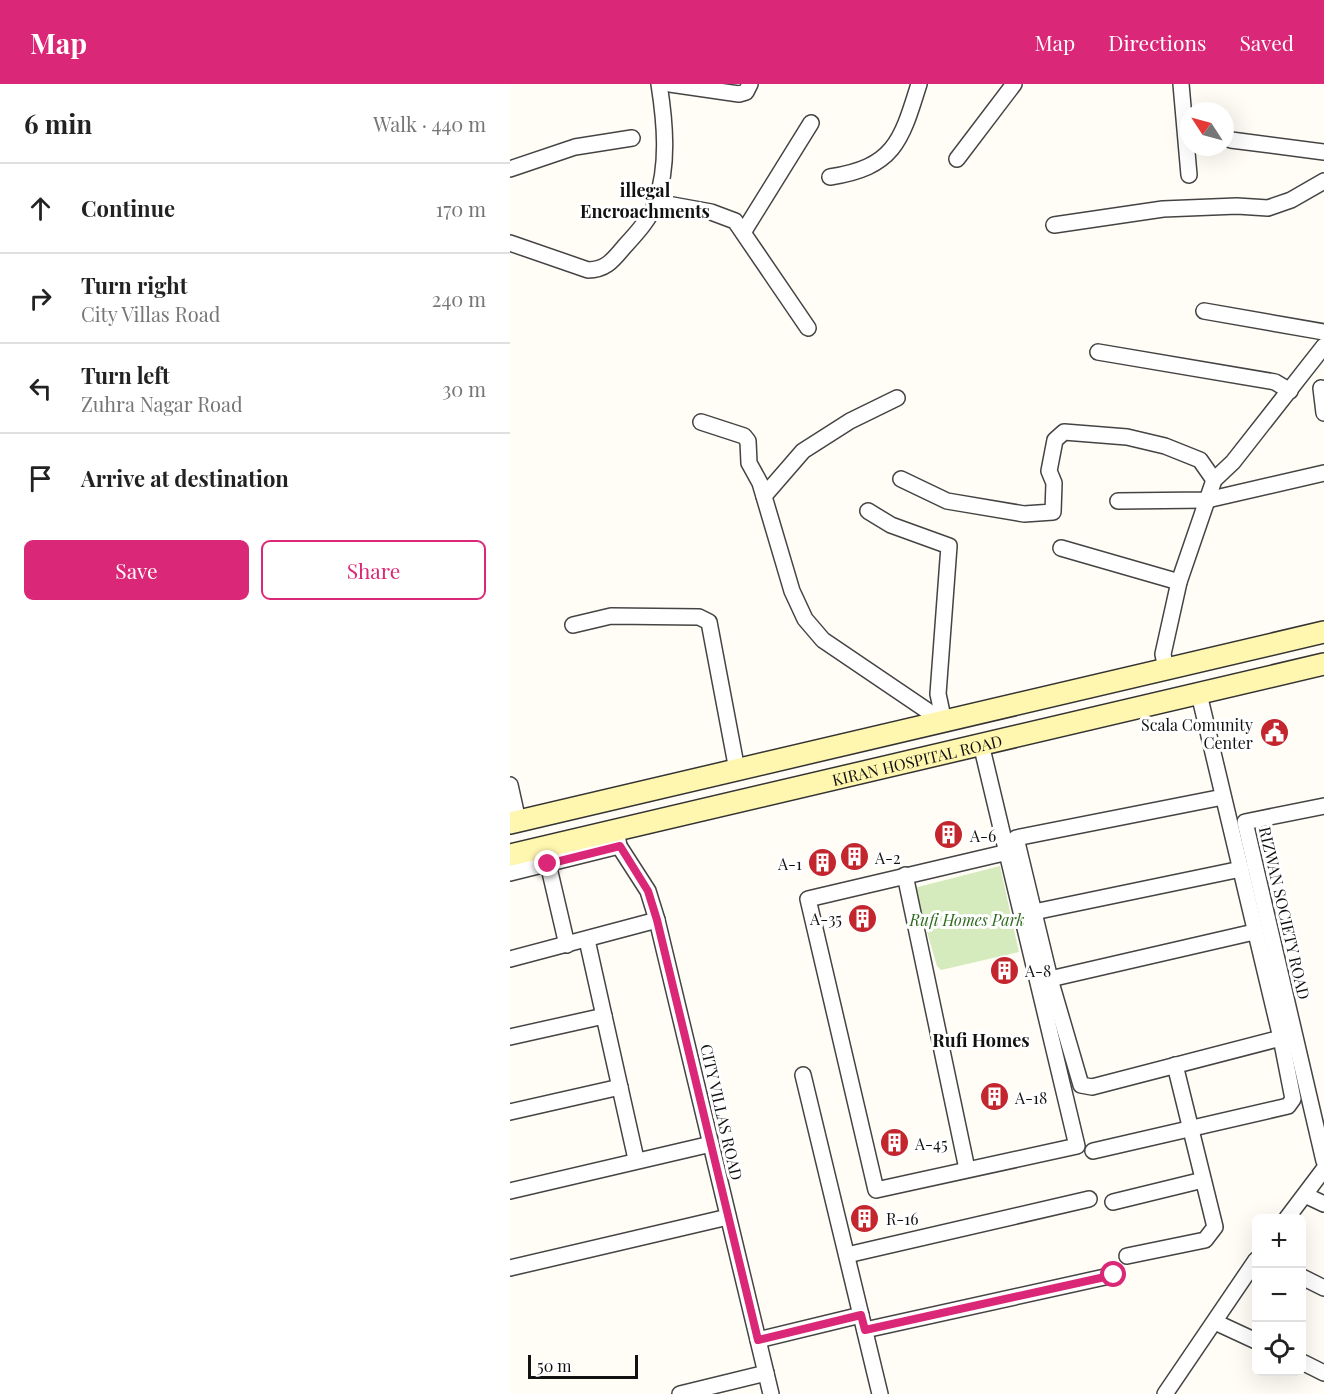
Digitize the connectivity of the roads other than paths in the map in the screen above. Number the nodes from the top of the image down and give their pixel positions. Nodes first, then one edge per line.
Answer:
1 (659, 84) edge
2 (670, 84) edge
3 (750, 84) edge
4 (919, 84) edge
5 (1014, 84) edge
6 (1181, 84) edge
7 (811, 123) dead end
8 (632, 138) dead end
9 (1234, 140) edge
10 (1324, 152) edge
11 (957, 159) dead end
12 (510, 169) edge
13 (1189, 175) dead end
14 (830, 177) dead end
15 (1324, 181) edge
16 (656, 202) junction
17 (1054, 225) dead end
18 (744, 231) junction
19 (510, 243) edge
20 (1204, 311) dead end
21 (808, 328) dead end
22 (1324, 332) edge
23 (1324, 346) edge
24 (1098, 352) dead end
25 (1321, 388) dead end
26 (1290, 391) junction
27 (897, 398) dead end
28 (1324, 413) edge
29 (701, 422) dead end
30 (1324, 473) edge
31 (901, 479) dead end
32 (1214, 480) junction
33 (764, 496) junction
34 (1207, 500) junction
35 (1118, 501) dead end
36 (868, 511) dead end
37 (1061, 548) dead end
38 (1179, 582) junction
39 (573, 625) dead end
40 (1324, 632) edge
41 (1324, 664) edge
42 (1166, 670) junction
43 (1199, 694) junction
44 (944, 722) junction
45 (981, 744) junction
46 (737, 770) junction
47 (510, 785) edge
48 (1222, 796) junction
49 (1324, 806) edge
50 (514, 822) edge
51 (618, 838) junction
52 (1008, 852) junction
53 (510, 855) edge
54 (546, 855) junction
55 (1241, 869) junction
56 (510, 873) edge
57 (905, 874) junction
58 (1034, 912) junction
59 (657, 920) junction
60 (1254, 932) junction
61 (587, 940) junction
62 (567, 945) junction
63 (510, 959) edge
64 (1050, 979) junction
65 (604, 1016) junction
66 (510, 1037) edge
67 (1281, 1038) junction
68 (1175, 1065) junction
69 (803, 1075) dead end
70 (620, 1087) junction
71 (510, 1112) edge
72 (1190, 1128) junction
73 (711, 1144) junction
74 (1093, 1151) dead end
75 (636, 1160) junction
76 (1324, 1161) edge
77 (967, 1169) junction
78 (1324, 1169) edge
79 (1203, 1180) junction
80 (510, 1191) edge
81 (1305, 1195) junction
82 (1089, 1199) dead end
83 (1113, 1202) dead end
84 (1324, 1204) edge
85 (1290, 1214) edge
86 (728, 1217) junction
87 (847, 1255) junction
88 (1127, 1256) dead end
89 (1252, 1267) edge
90 (510, 1268) edge
91 (1114, 1275) dead end
92 (1306, 1279) edge
93 (1324, 1288) edge
94 (1215, 1322) junction
95 (863, 1323) junction
96 (1252, 1339) edge
97 (758, 1340) junction
98 (1306, 1364) edge
99 (766, 1373) junction
100 (1324, 1373) edge
101 (1172, 1392) edge
102 (680, 1394) edge
103 (771, 1394) edge
104 (880, 1394) edge

1 - 16 street
2 - 3 street
4 - 14 street
5 - 11 street
6 - 13 street
7 - 18 street
8 - 12 street
9 - 10 street
15 - 17 street
16 - 18 street
16 - 19 street
18 - 21 street
20 - 22 street
23 - 26 street
24 - 26 street
25 - 28 street
26 - 32 street
27 - 33 street
29 - 33 street
30 - 34 street
31 - 32 street
32 - 34 street
33 - 44 street
34 - 35 street
34 - 38 street
36 - 44 street
37 - 38 street
38 - 42 street
39 - 46 street
40 - 42 main road, KIRAN HOSPITAL ROAD
41 - 43 main road, KIRAN HOSPITAL ROAD
42 - 44 main road, KIRAN HOSPITAL ROAD
43 - 45 main road, KIRAN HOSPITAL ROAD
43 - 48 street
44 - 46 main road, KIRAN HOSPITAL ROAD
45 - 51 main road, KIRAN HOSPITAL ROAD
45 - 52 street
46 - 50 main road, KIRAN HOSPITAL ROAD
47 - 50 street
48 - 55 street
48 - 58 street
49 - 76 street, RIZWAN SOCIETY ROAD
51 - 54 main road, KIRAN HOSPITAL ROAD
51 - 59 street, CITY VILLAS ROAD
52 - 57 street
52 - 77 street
53 - 54 main road, KIRAN HOSPITAL ROAD
54 - 56 street
54 - 62 street
55 - 58 street
55 - 60 street
57 - 77 street
57 - 77 street
58 - 64 street
59 - 61 street
59 - 73 street, CITY VILLAS ROAD
60 - 64 street
60 - 67 street
61 - 62 street
61 - 65 street
62 - 63 street
64 - 68 street
65 - 66 street
65 - 70 street
67 - 68 street
67 - 72 street
68 - 72 street
69 - 87 street
70 - 71 street
70 - 75 street
72 - 74 street
72 - 79 street
73 - 75 street
73 - 86 street, CITY VILLAS ROAD
75 - 80 street
78 - 81 street
79 - 83 street
79 - 88 street
81 - 84 street
81 - 85 street
82 - 87 street
86 - 90 street
86 - 97 street, CITY VILLAS ROAD
87 - 95 street
89 - 94 street
91 - 95 street
92 - 93 street
94 - 96 street
94 - 101 street
95 - 97 street
95 - 104 street
97 - 99 street, CITY VILLAS ROAD
98 - 100 street
99 - 102 street
99 - 103 street, CITY VILLAS ROAD

